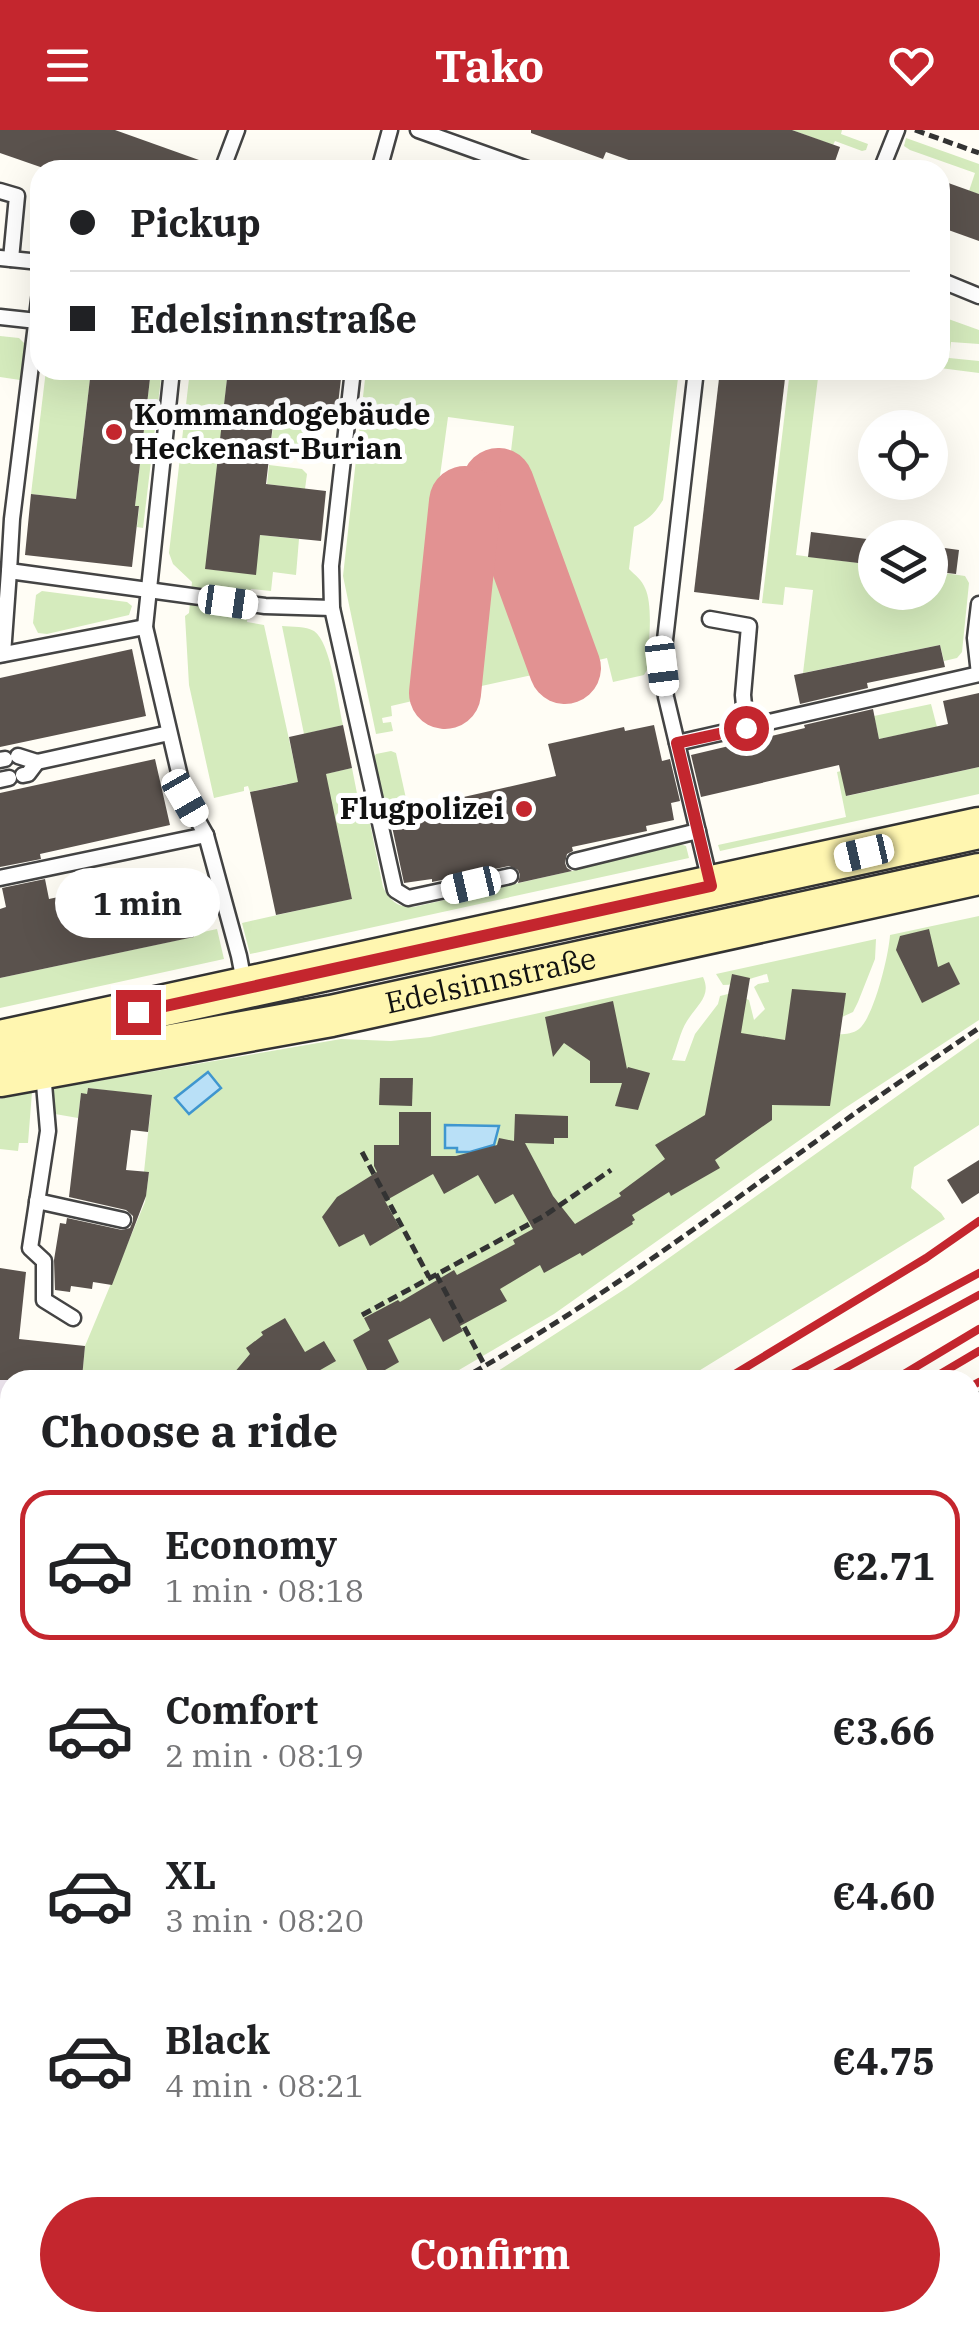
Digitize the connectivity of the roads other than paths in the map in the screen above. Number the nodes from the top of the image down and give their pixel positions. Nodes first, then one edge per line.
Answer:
1 (237, 130) edge
2 (390, 130) edge
3 (418, 130) edge
4 (897, 130) edge
5 (226, 160) edge
6 (382, 160) edge
7 (502, 160) edge
8 (885, 160) edge
9 (0, 191) edge
10 (6, 258) edge
11 (950, 284) edge
12 (979, 296) edge
13 (0, 317) edge
14 (30, 321) edge
15 (30, 377) edge
16 (171, 380) edge
17 (352, 380) edge
18 (695, 380) edge
19 (9, 572) junction
20 (147, 591) junction
21 (979, 604) edge
22 (332, 608) junction
23 (710, 619) dead end
24 (145, 627) junction
25 (2, 655) edge
26 (979, 674) edge
27 (746, 728) junction
28 (169, 733) junction
29 (677, 743) junction
30 (8, 759) edge
31 (37, 762) junction
32 (11, 778) edge
33 (979, 828) edge
34 (698, 831) junction
35 (206, 835) junction
36 (575, 861) dead end
37 (979, 874) edge
38 (510, 876) dead end
39 (0, 878) edge
40 (711, 886) junction
41 (244, 988) junction
42 (0, 1041) edge
43 (43, 1066) junction
44 (0, 1076) edge
45 (37, 1201) junction
46 (123, 1220) dead end
47 (73, 1318) dead end

1 - 5 lane
2 - 6 lane
3 - 7 lane
4 - 8 lane
9 - 10 lane
11 - 12 lane
13 - 14 lane
15 - 19 lane
16 - 20 lane
17 - 22 lane
18 - 29 lane
19 - 20 lane
19 - 25 lane
20 - 22 lane
20 - 24 lane
21 - 26 lane
22 - 38 lane
23 - 27 lane
24 - 25 lane
24 - 28 lane
26 - 27 lane
27 - 29 lane
28 - 31 lane
28 - 35 lane
29 - 34 lane
30 - 31 lane
31 - 32 lane
33 - 40 main road, Edelsinnstraße
34 - 36 lane
34 - 40 lane
35 - 39 lane
35 - 41 lane
37 - 43 main road, Edelsinnstraße
40 - 41 main road, Edelsinnstraße
41 - 42 main road, Edelsinnstraße
43 - 44 main road, Edelsinnstraße
43 - 45 lane
45 - 46 lane
45 - 47 lane

